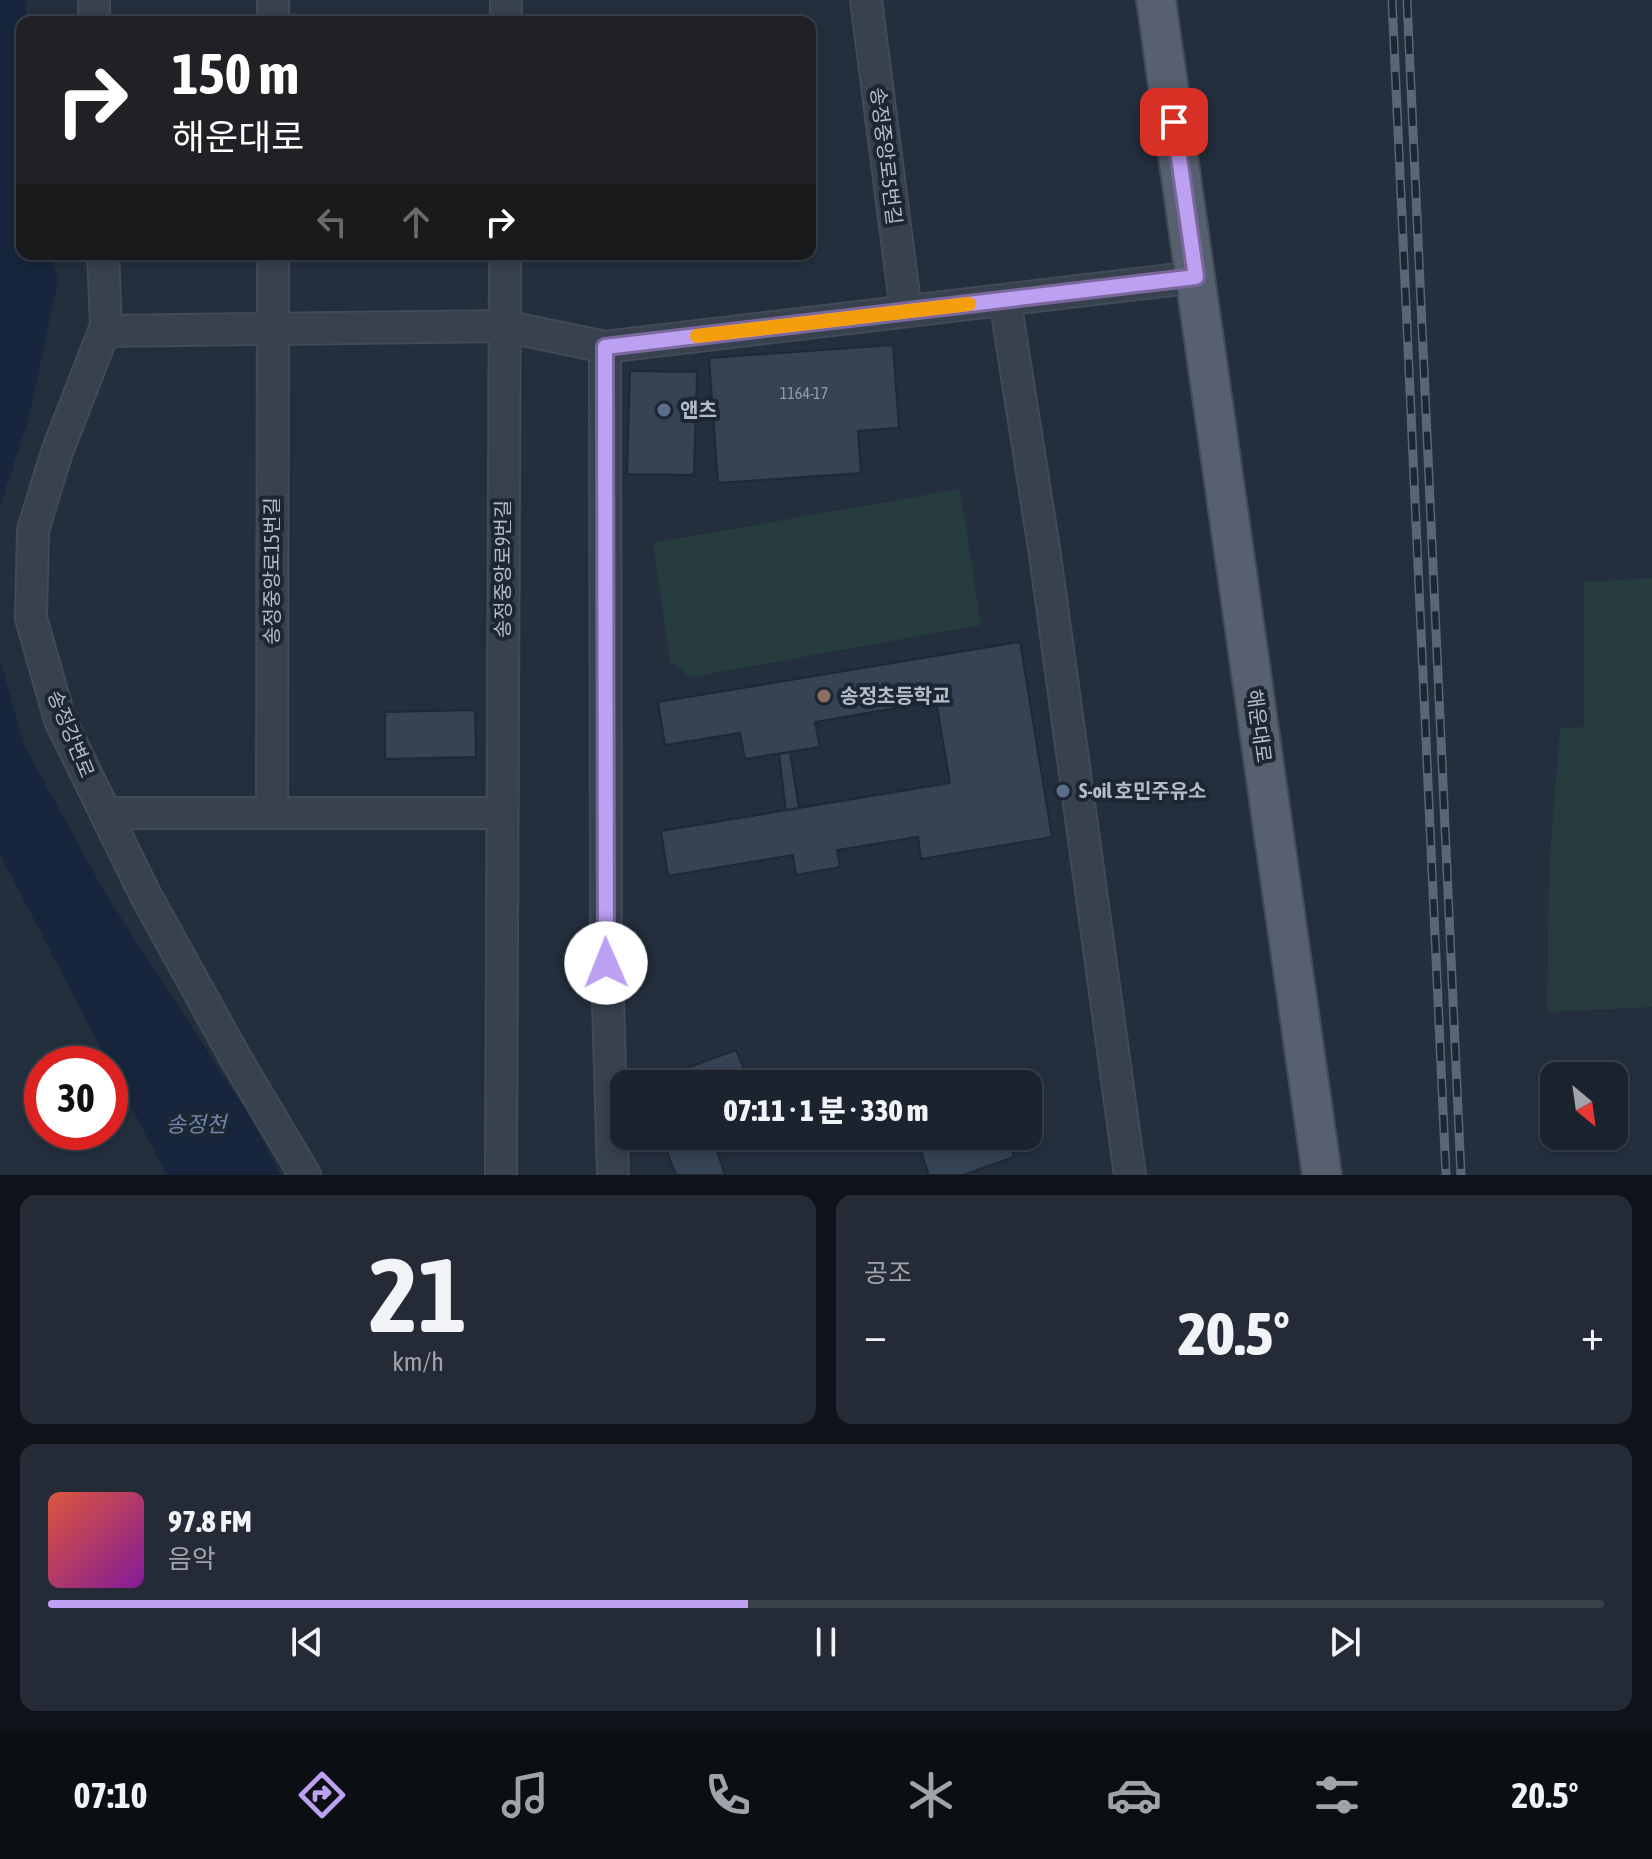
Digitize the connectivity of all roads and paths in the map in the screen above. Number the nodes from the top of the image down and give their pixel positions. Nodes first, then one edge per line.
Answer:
1 (866, 0) edge
2 (1156, 0) edge
3 (103, 260) edge
4 (273, 260) edge
5 (505, 260) edge
6 (1196, 277) junction
7 (1005, 300) junction
8 (906, 311) junction
9 (504, 326) junction
10 (272, 329) junction
11 (104, 331) junction
12 (605, 347) junction
13 (105, 813) junction
14 (272, 813) junction
15 (502, 813) junction
16 (305, 1175) edge
17 (501, 1175) edge
18 (613, 1175) edge
19 (1130, 1175) edge
20 (1322, 1175) edge

1 - 8 street, 송정중앙로5번길
2 - 6 main road, 해운대로
3 - 11 street, 송정강변로
4 - 10 street, 송정중앙로15번길
5 - 9 street, 송정중앙로9번길
6 - 7 street
6 - 20 main road, 해운대로
7 - 8 street
7 - 19 street
8 - 12 street
9 - 10 street
9 - 12 street
9 - 15 street, 송정중앙로9번길
10 - 11 street
10 - 14 street, 송정중앙로15번길
11 - 13 street, 송정강변로
12 - 18 street
13 - 14 street
13 - 16 street, 송정강변로
14 - 15 street
15 - 17 street, 송정중앙로9번길

